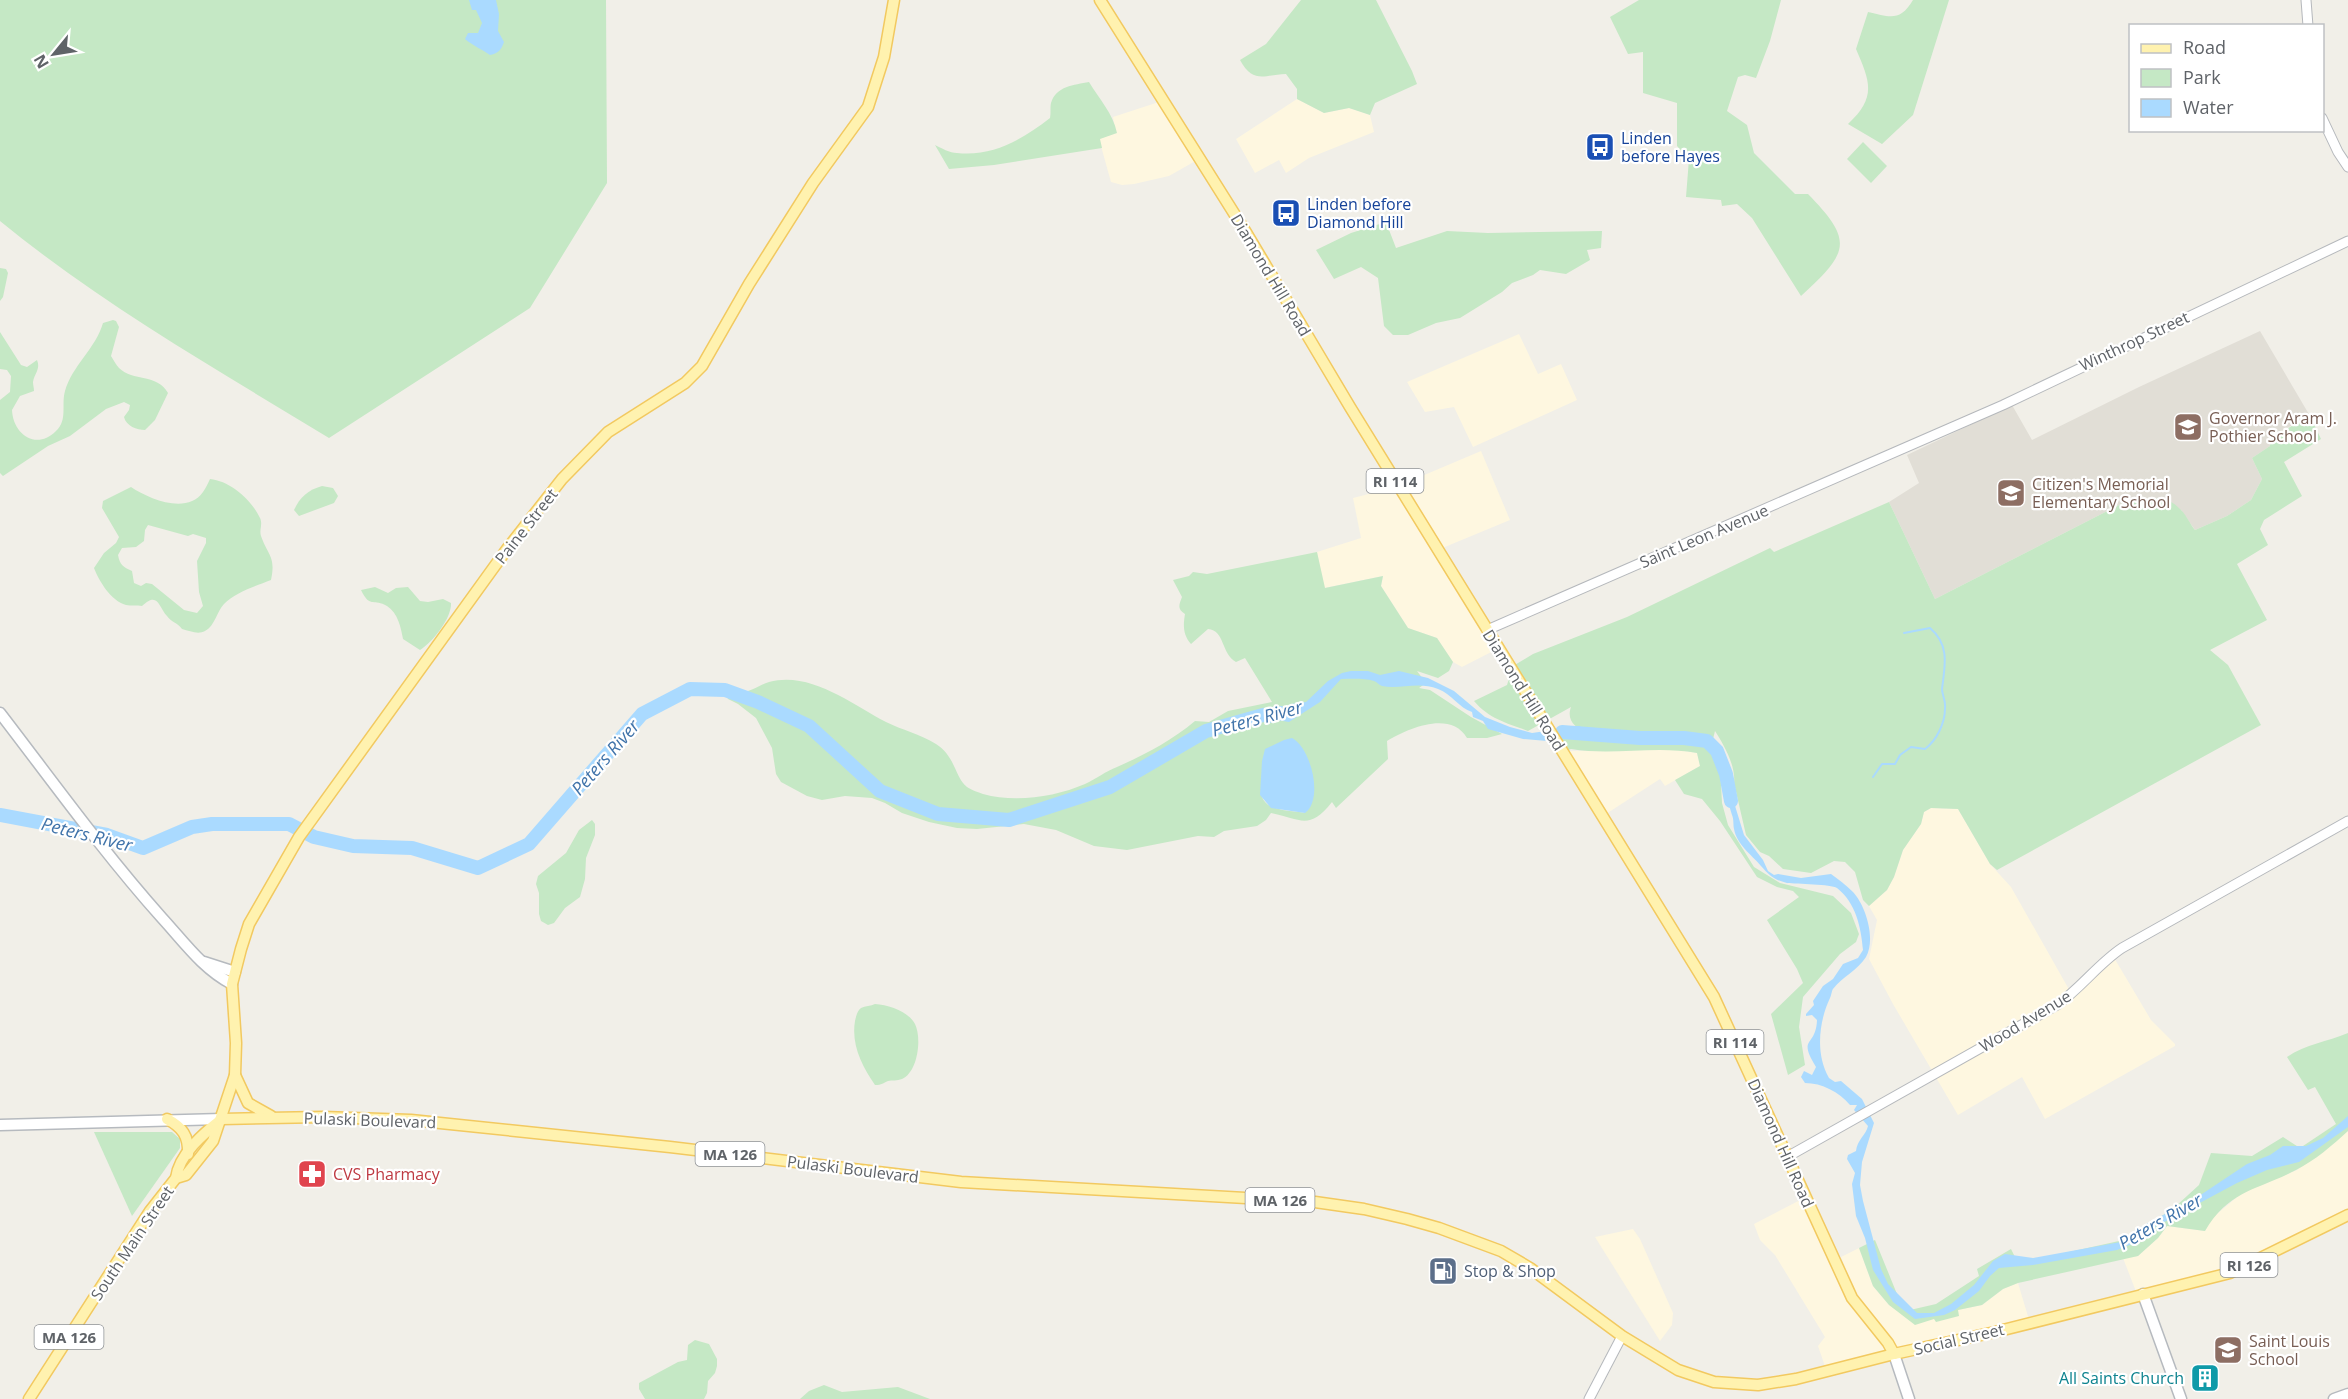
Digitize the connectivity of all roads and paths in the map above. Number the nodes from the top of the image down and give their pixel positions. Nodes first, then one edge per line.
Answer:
1 (894, 0) edge
2 (1100, 0) edge
3 (2306, 0) edge
4 (2308, 24) edge
5 (2324, 122) edge
6 (2348, 167) edge
7 (2348, 241) edge
8 (1920, 442) joint
9 (1487, 630) junction
10 (0, 713) edge
11 (2348, 821) edge
12 (199, 959) junction
13 (235, 972) junction
14 (232, 984) junction
15 (235, 1075) junction
16 (274, 1118) junction
17 (167, 1119) junction
18 (222, 1119) junction
19 (0, 1125) edge
20 (188, 1154) junction
21 (1787, 1157) junction
22 (176, 1178) junction
23 (2348, 1215) edge
24 (2143, 1294) junction
25 (1577, 1303) joint
26 (1622, 1336) junction
27 (1894, 1354) junction
28 (2348, 1394) edge
29 (29, 1399) edge
30 (1589, 1399) edge
31 (1909, 1399) edge
32 (2181, 1399) edge
33 (2334, 1399) edge

1 - 13 main road, Paine Street
2 - 9 main road, Diamond Hill Road / RI 114
3 - 4 street
5 - 6 street
7 - 8 street, Winthrop Street
8 - 9 street, Saint Leon Avenue
9 - 21 main road, Diamond Hill Road / RI 114
10 - 12 main road
11 - 21 street, Wood Avenue
12 - 13 main road
12 - 14 main road
13 - 14 main road, Paine Street
14 - 15 main road, Paine Street
15 - 16 main road
15 - 18 main road, Paine Street
16 - 18 main road, Pulaski Boulevard / MA 126
16 - 25 main road, Pulaski Boulevard / MA 126
17 - 18 main road, Pulaski Boulevard
17 - 19 main road, Pulaski Boulevard
17 - 20 main road
18 - 20 main road, South Main Street / MA 126
18 - 22 main road, South Main Street / MA 126
20 - 22 main road, South Main Street / MA 126
21 - 27 main road, Diamond Hill Road / RI 114
22 - 29 main road, South Main Street / MA 126
23 - 24 main road, Social Street / RI 126
24 - 27 main road, Social Street
24 - 32 main road
25 - 26 main road, Social Street / MA 126
26 - 27 main road, Social Street / MA 126
26 - 30 street
27 - 31 main road, Diamond Hill Road / RI 114
28 - 33 main road

